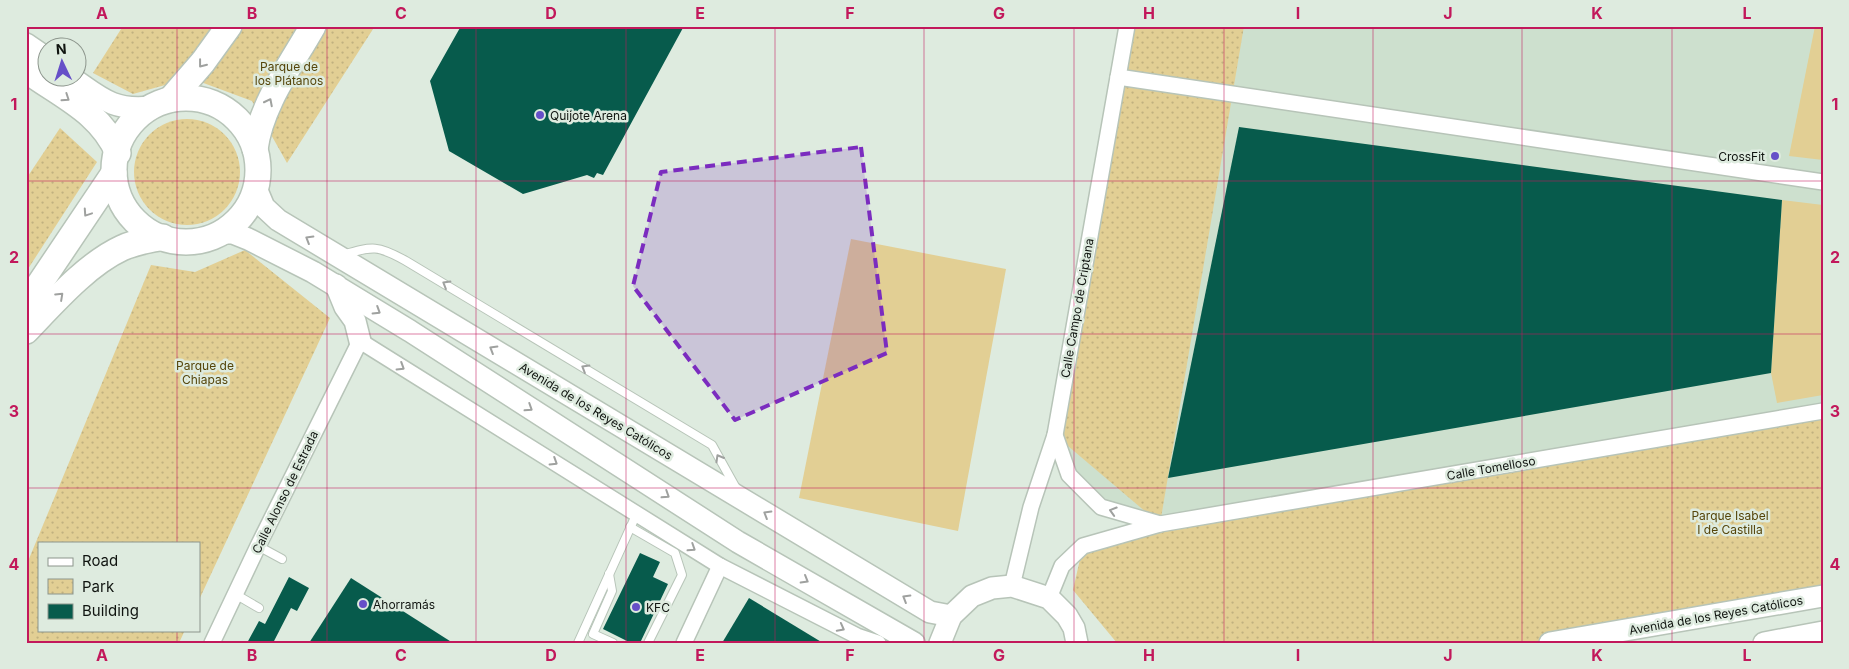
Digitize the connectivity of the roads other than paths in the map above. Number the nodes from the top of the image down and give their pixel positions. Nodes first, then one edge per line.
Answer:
1 (229, 26) edge
2 (313, 26) edge
3 (1127, 26) edge
4 (26, 44) edge
5 (38, 52) edge
6 (26, 70) edge
7 (1118, 77) junction
8 (86, 88) edge
9 (160, 103) junction
10 (255, 149) junction
11 (116, 163) junction
12 (1823, 182) edge
13 (256, 188) junction
14 (220, 233) junction
15 (163, 237) junction
16 (338, 256) junction
17 (336, 286) junction
18 (26, 304) edge
19 (26, 331) edge
20 (360, 342) junction
21 (1823, 411) edge
22 (1055, 435) junction
23 (743, 500) junction
24 (637, 513) junction
25 (1160, 524) junction
26 (630, 528) junction
27 (258, 546) junction
28 (282, 560) dead end
29 (720, 566) junction
30 (609, 574) junction
31 (1012, 586) junction
32 (235, 594) junction
33 (1823, 596) edge
34 (1049, 598) junction
35 (259, 608) dead end
36 (951, 616) junction
37 (1823, 632) edge
38 (212, 643) edge
39 (578, 643) edge
40 (613, 643) edge
41 (648, 643) edge
42 (684, 643) edge
43 (878, 643) edge
44 (914, 643) edge
45 (940, 643) edge
46 (1077, 643) edge
47 (1550, 643) edge
48 (1764, 643) edge

1 -> 9 highway
10 -> 2 highway
3 - 7 street, Calle Campo de Criptana
4 - 5 main road
6 -> 11 highway
7 - 12 street
7 - 22 street, Calle Campo de Criptana
8 - 9 main road
9 - 10 highway
9 - 11 highway
10 - 13 highway
11 - 15 highway
11 -> 18 highway
13 - 14 highway
16 -> 13 main road, Avenida de los Reyes Católicos
14 - 15 highway
14 - 17 main road
19 -> 15 highway
23 -> 16 main road, Avenida de los Reyes Católicos
23 -> 16 lane
17 - 20 main road
17 -> 44 main road
20 -> 24 street
20 - 27 street, Calle Alonso de Estrada
21 - 25 street, Calle Tomelloso
25 -> 22 street, Calle Tomelloso
22 - 31 street, Calle Campo de Criptana
36 -> 23 main road, Avenida de los Reyes Católicos
24 - 26 lane
24 -> 29 street
25 - 34 street, Calle Tomelloso
26 - 30 lane
26 - 41 lane
27 - 28 lane
27 - 32 street, Calle Alonso de Estrada
29 - 42 street
29 -> 43 street
30 - 39 lane
30 - 40 lane
31 - 34 main road
31 - 36 main road
32 - 35 lane
32 - 38 street, Calle Alonso de Estrada
33 - 47 main road, Avenida de los Reyes Católicos
34 - 46 main road
36 - 45 main road
37 - 48 main road

